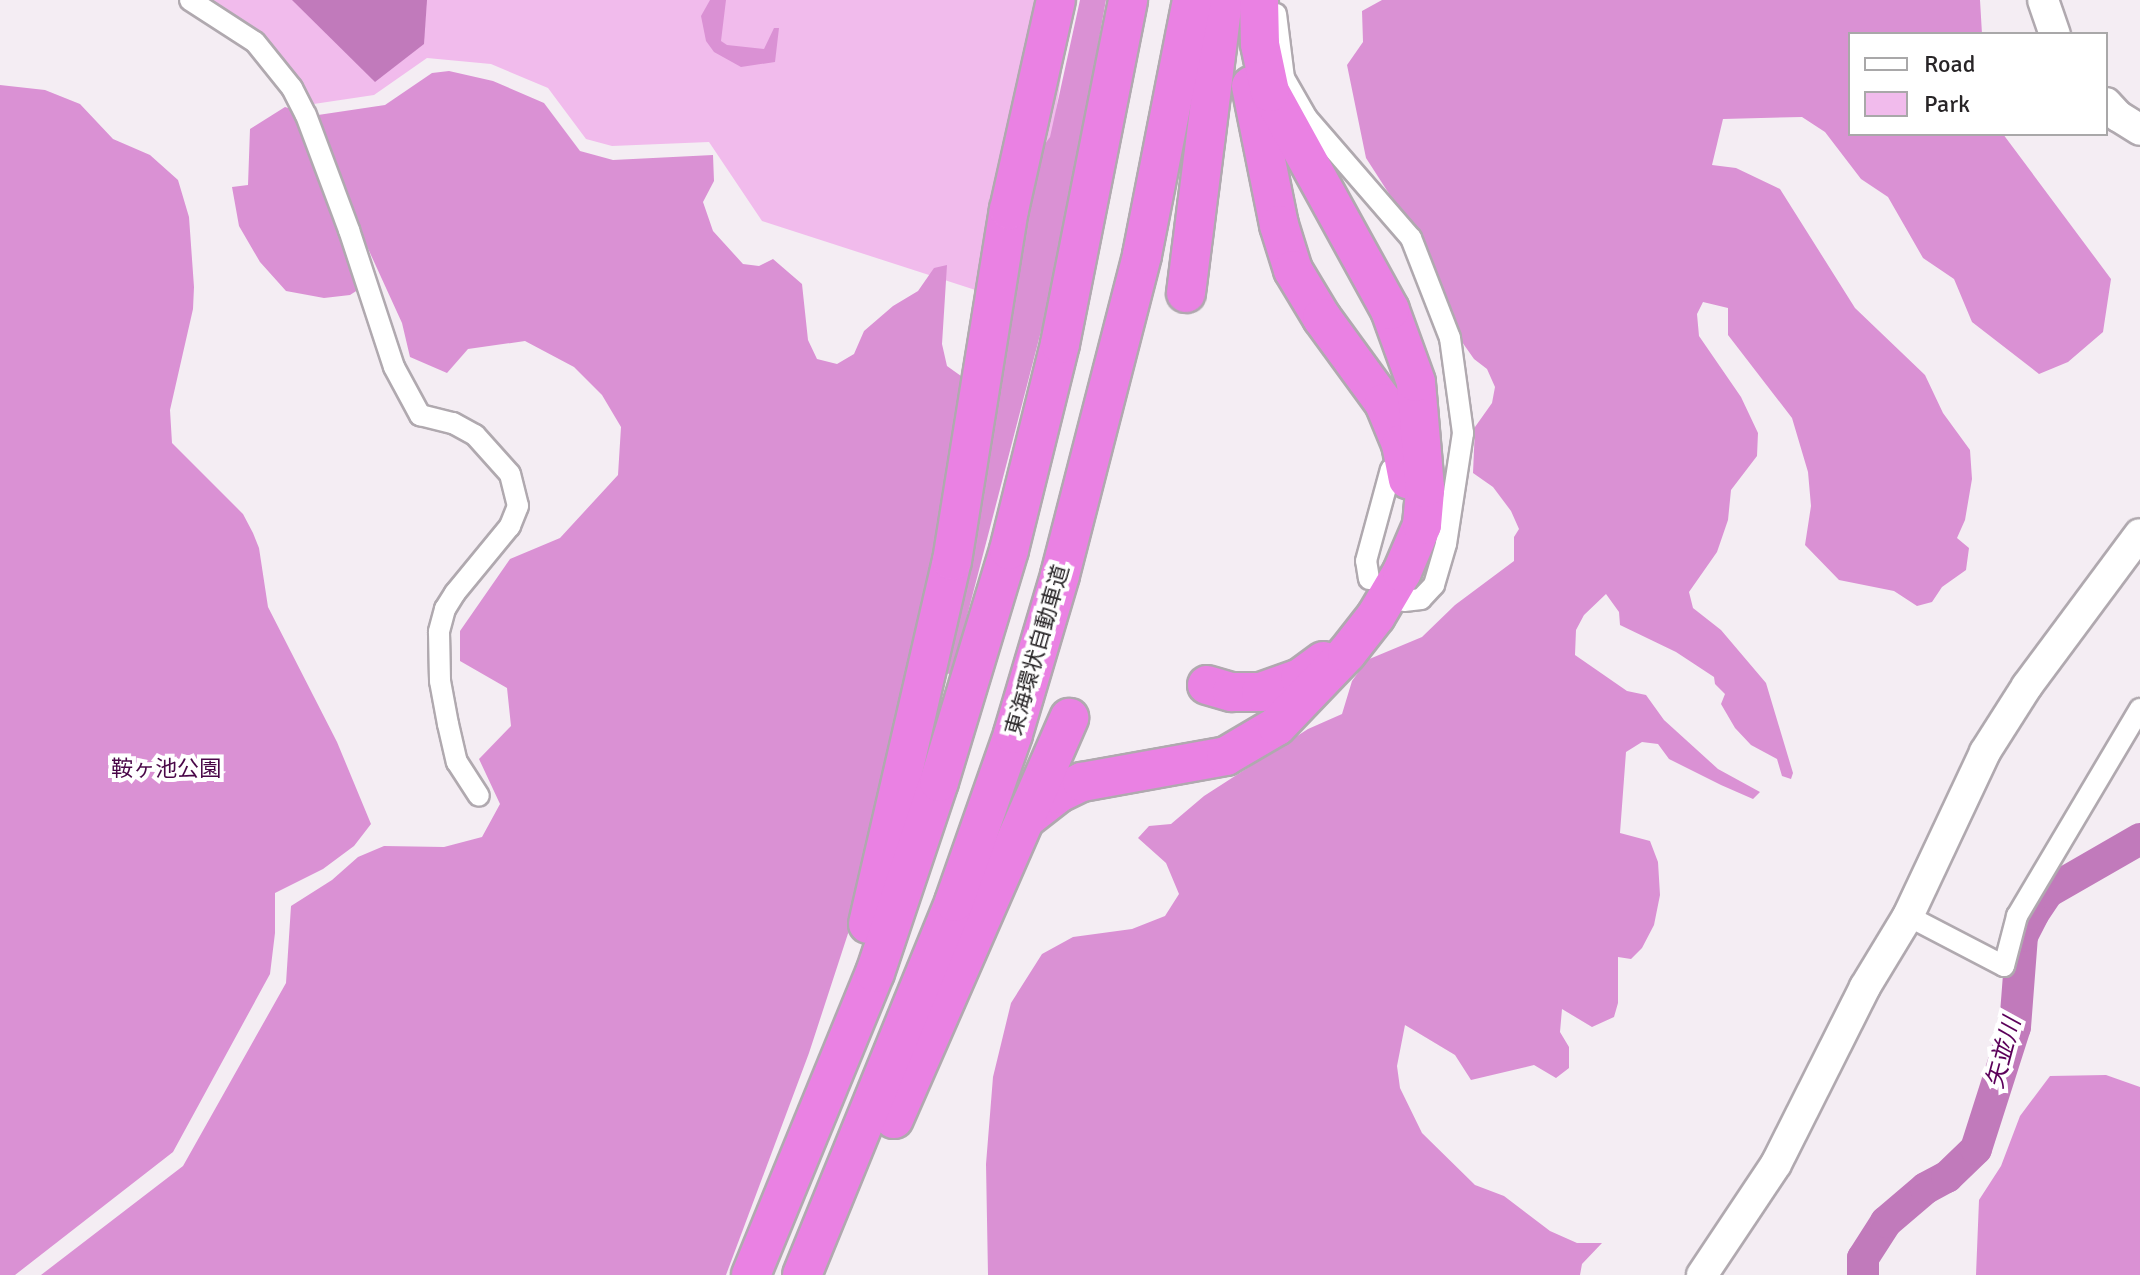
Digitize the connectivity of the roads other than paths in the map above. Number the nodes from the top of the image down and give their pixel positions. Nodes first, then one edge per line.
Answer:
1 (190, 0) edge
2 (1056, 0) edge
3 (1128, 0) edge
4 (1192, 0) edge
5 (1223, 0) edge
6 (1244, 0) edge
7 (1259, 0) edge
8 (1277, 0) edge
9 (2108, 104) edge
10 (2137, 123) edge
11 (1186, 293) dead end
12 (1391, 469) dead end
13 (2140, 534) edge
14 (1369, 579) dead end
15 (1404, 601) dead end
16 (1207, 685) dead end
17 (2140, 709) edge
18 (1069, 718) dead end
19 (479, 796) dead end
20 (1028, 817) junction
21 (1908, 916) junction
22 (788, 1183) junction
23 (751, 1275) edge
24 (802, 1275) edge
25 (815, 1275) edge
26 (1702, 1275) edge

1 - 19 street
2 - 22 highway
3 - 22 highway
4 - 24 highway, 東海環状自動車道
5 - 11 highway
6 - 16 highway
7 - 20 highway
8 - 15 street
9 - 10 street
12 - 14 street
13 - 21 street
17 - 21 street
18 - 20 highway
20 - 25 highway
21 - 26 street
22 - 23 highway

